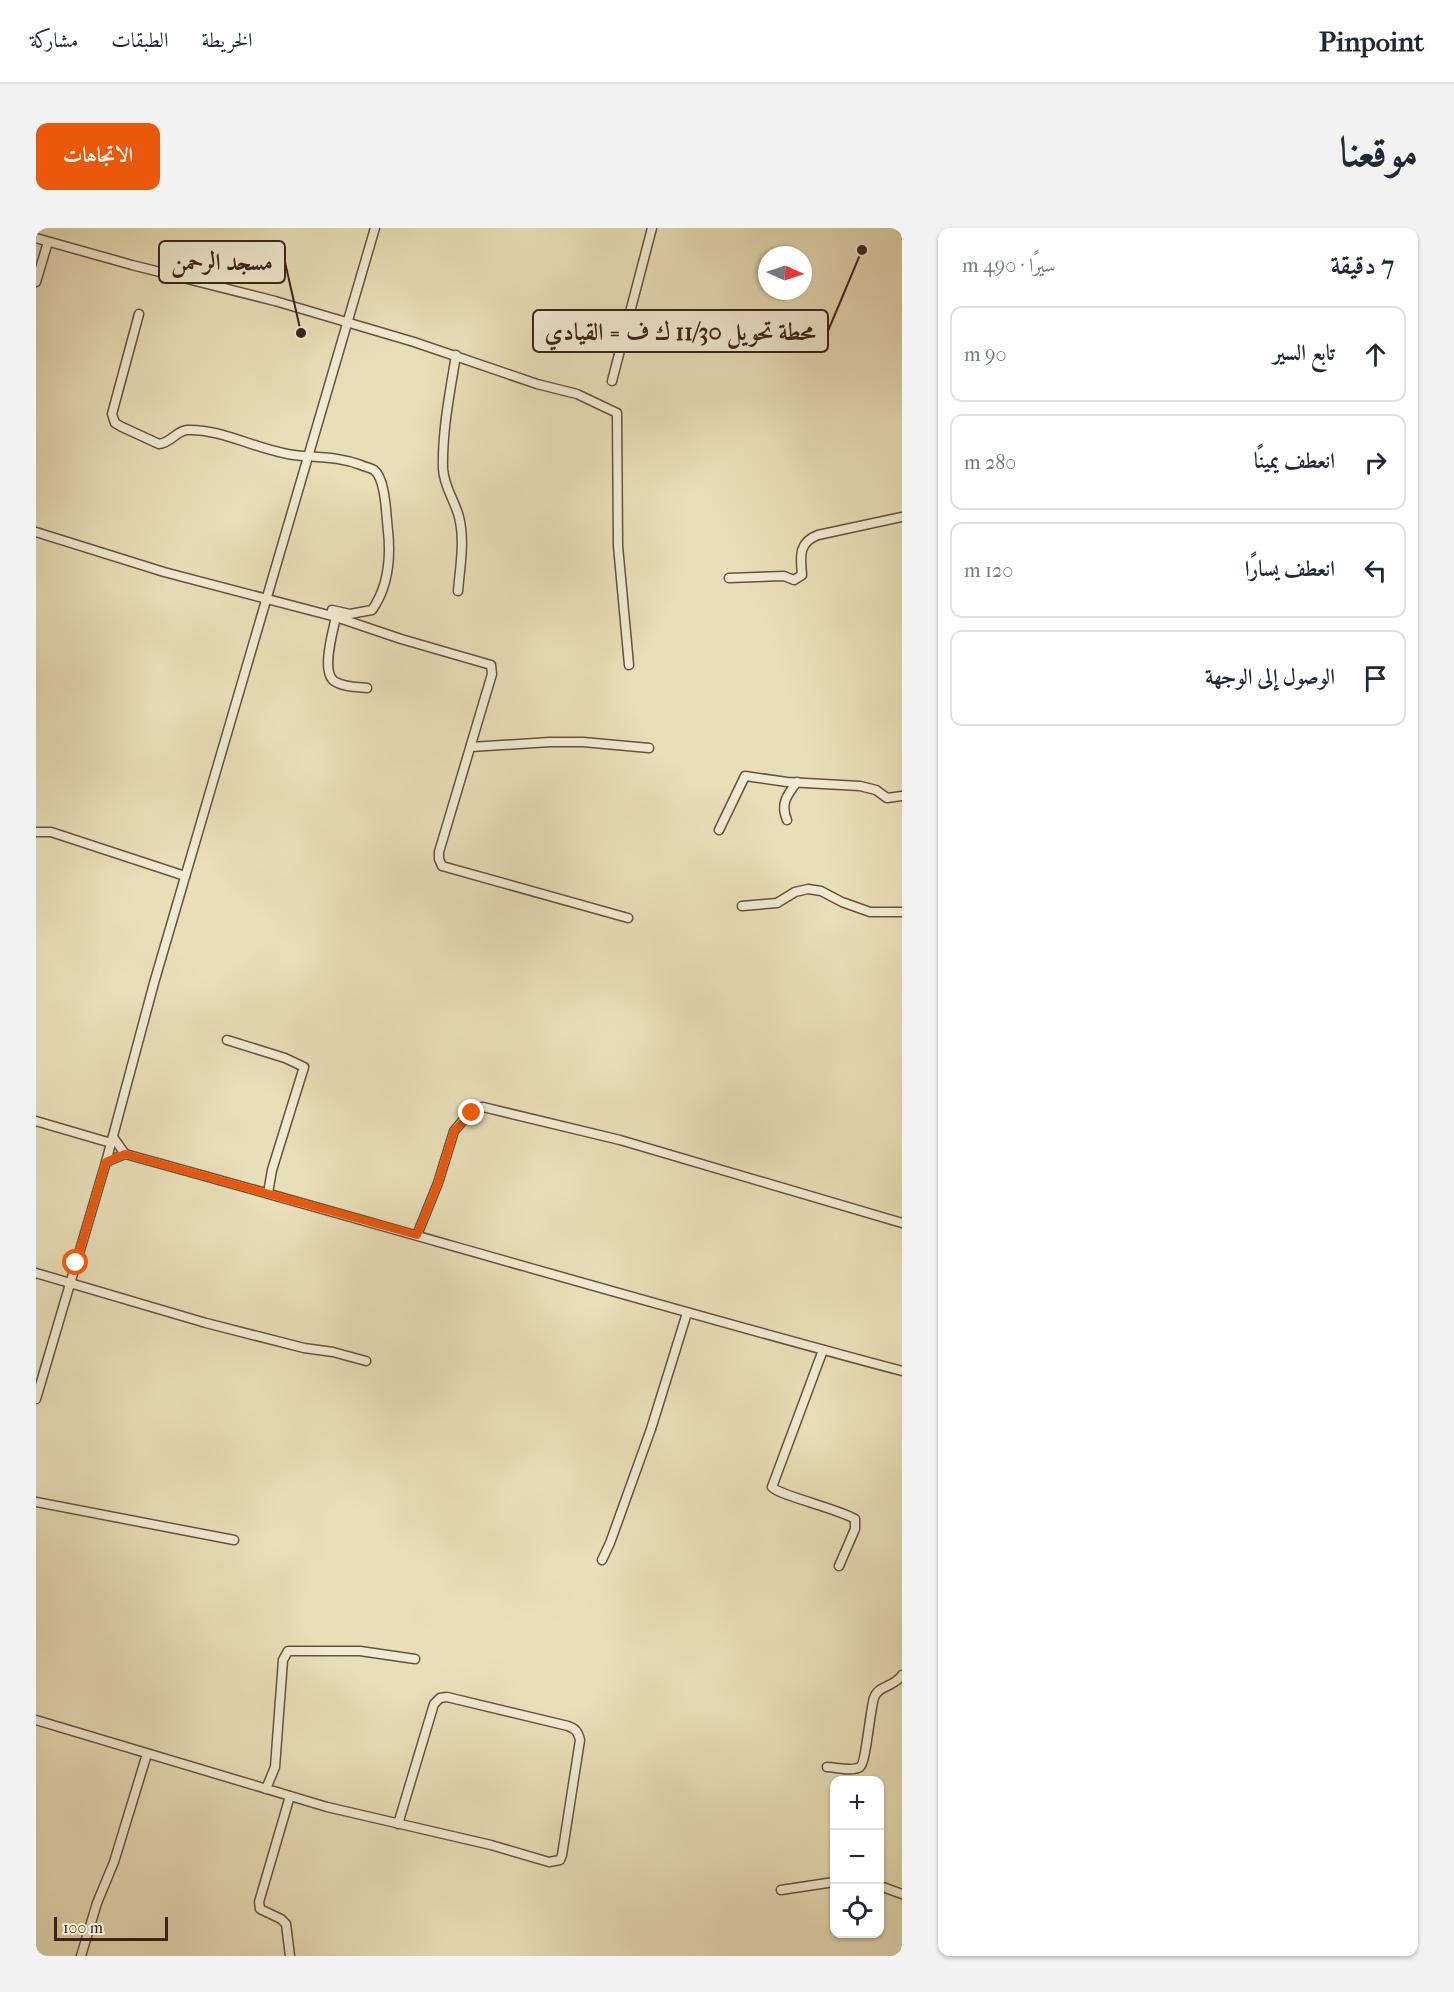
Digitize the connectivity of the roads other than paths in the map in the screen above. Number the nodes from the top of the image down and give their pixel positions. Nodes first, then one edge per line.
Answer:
1 (375, 228) edge
2 (652, 228) edge
3 (36, 238) edge
4 (48, 242) junction
5 (36, 282) edge
6 (139, 314) dead end
7 (348, 323) junction
8 (456, 355) junction
9 (612, 381) dead end
10 (309, 456) junction
11 (902, 517) edge
12 (36, 532) edge
13 (729, 578) dead end
14 (458, 591) dead end
15 (266, 597) junction
16 (336, 617) junction
17 (629, 665) dead end
18 (367, 688) dead end
19 (471, 747) junction
20 (649, 748) dead end
21 (797, 782) junction
22 (902, 796) edge
23 (787, 820) dead end
24 (718, 830) dead end
25 (36, 832) edge
26 (185, 876) junction
27 (742, 906) dead end
28 (902, 912) edge
29 (628, 918) dead end
30 (227, 1040) dead end
31 (36, 1121) edge
32 (112, 1140) junction
33 (125, 1154) junction
34 (106, 1162) junction
35 (268, 1193) junction
36 (902, 1222) edge
37 (417, 1235) junction
38 (36, 1273) edge
39 (70, 1283) junction
40 (687, 1313) junction
41 (823, 1350) junction
42 (366, 1361) dead end
43 (902, 1371) edge
44 (36, 1400) edge
45 (36, 1502) edge
46 (234, 1540) dead end
47 (602, 1560) dead end
48 (839, 1566) dead end
49 (415, 1659) dead end
50 (902, 1675) edge
51 (36, 1720) edge
52 (147, 1755) junction
53 (827, 1767) dead end
54 (266, 1789) junction
55 (290, 1796) junction
56 (398, 1824) junction
57 (830, 1882) edge
58 (884, 1888) edge
59 (781, 1890) dead end
60 (902, 1894) edge
61 (81, 1956) edge
62 (290, 1956) edge

1 - 7 street
2 - 9 street
3 - 4 street
4 - 5 street
4 - 7 street
6 - 10 street
7 - 8 street
7 - 10 street
8 - 14 street
8 - 17 street
10 - 15 street
10 - 15 street
11 - 13 street
12 - 15 street
15 - 16 street
15 - 26 street
16 - 18 street
16 - 19 street
19 - 20 street
19 - 29 street
21 - 22 street
21 - 23 street
21 - 24 street
25 - 26 street
26 - 32 street
27 - 28 street
30 - 35 street
31 - 32 street
32 - 33 street
32 - 34 street
33 - 34 street
33 - 35 street
34 - 39 street
35 - 37 street
36 - 37 street
37 - 40 street
38 - 39 street
39 - 42 street
39 - 44 street
40 - 41 street
40 - 47 street
41 - 43 street
41 - 48 street
45 - 46 street
49 - 54 street
50 - 53 street
51 - 52 street
52 - 54 street
52 - 61 street
54 - 55 street
55 - 56 street
55 - 62 street
56 - 56 street
57 - 59 street
58 - 60 street

